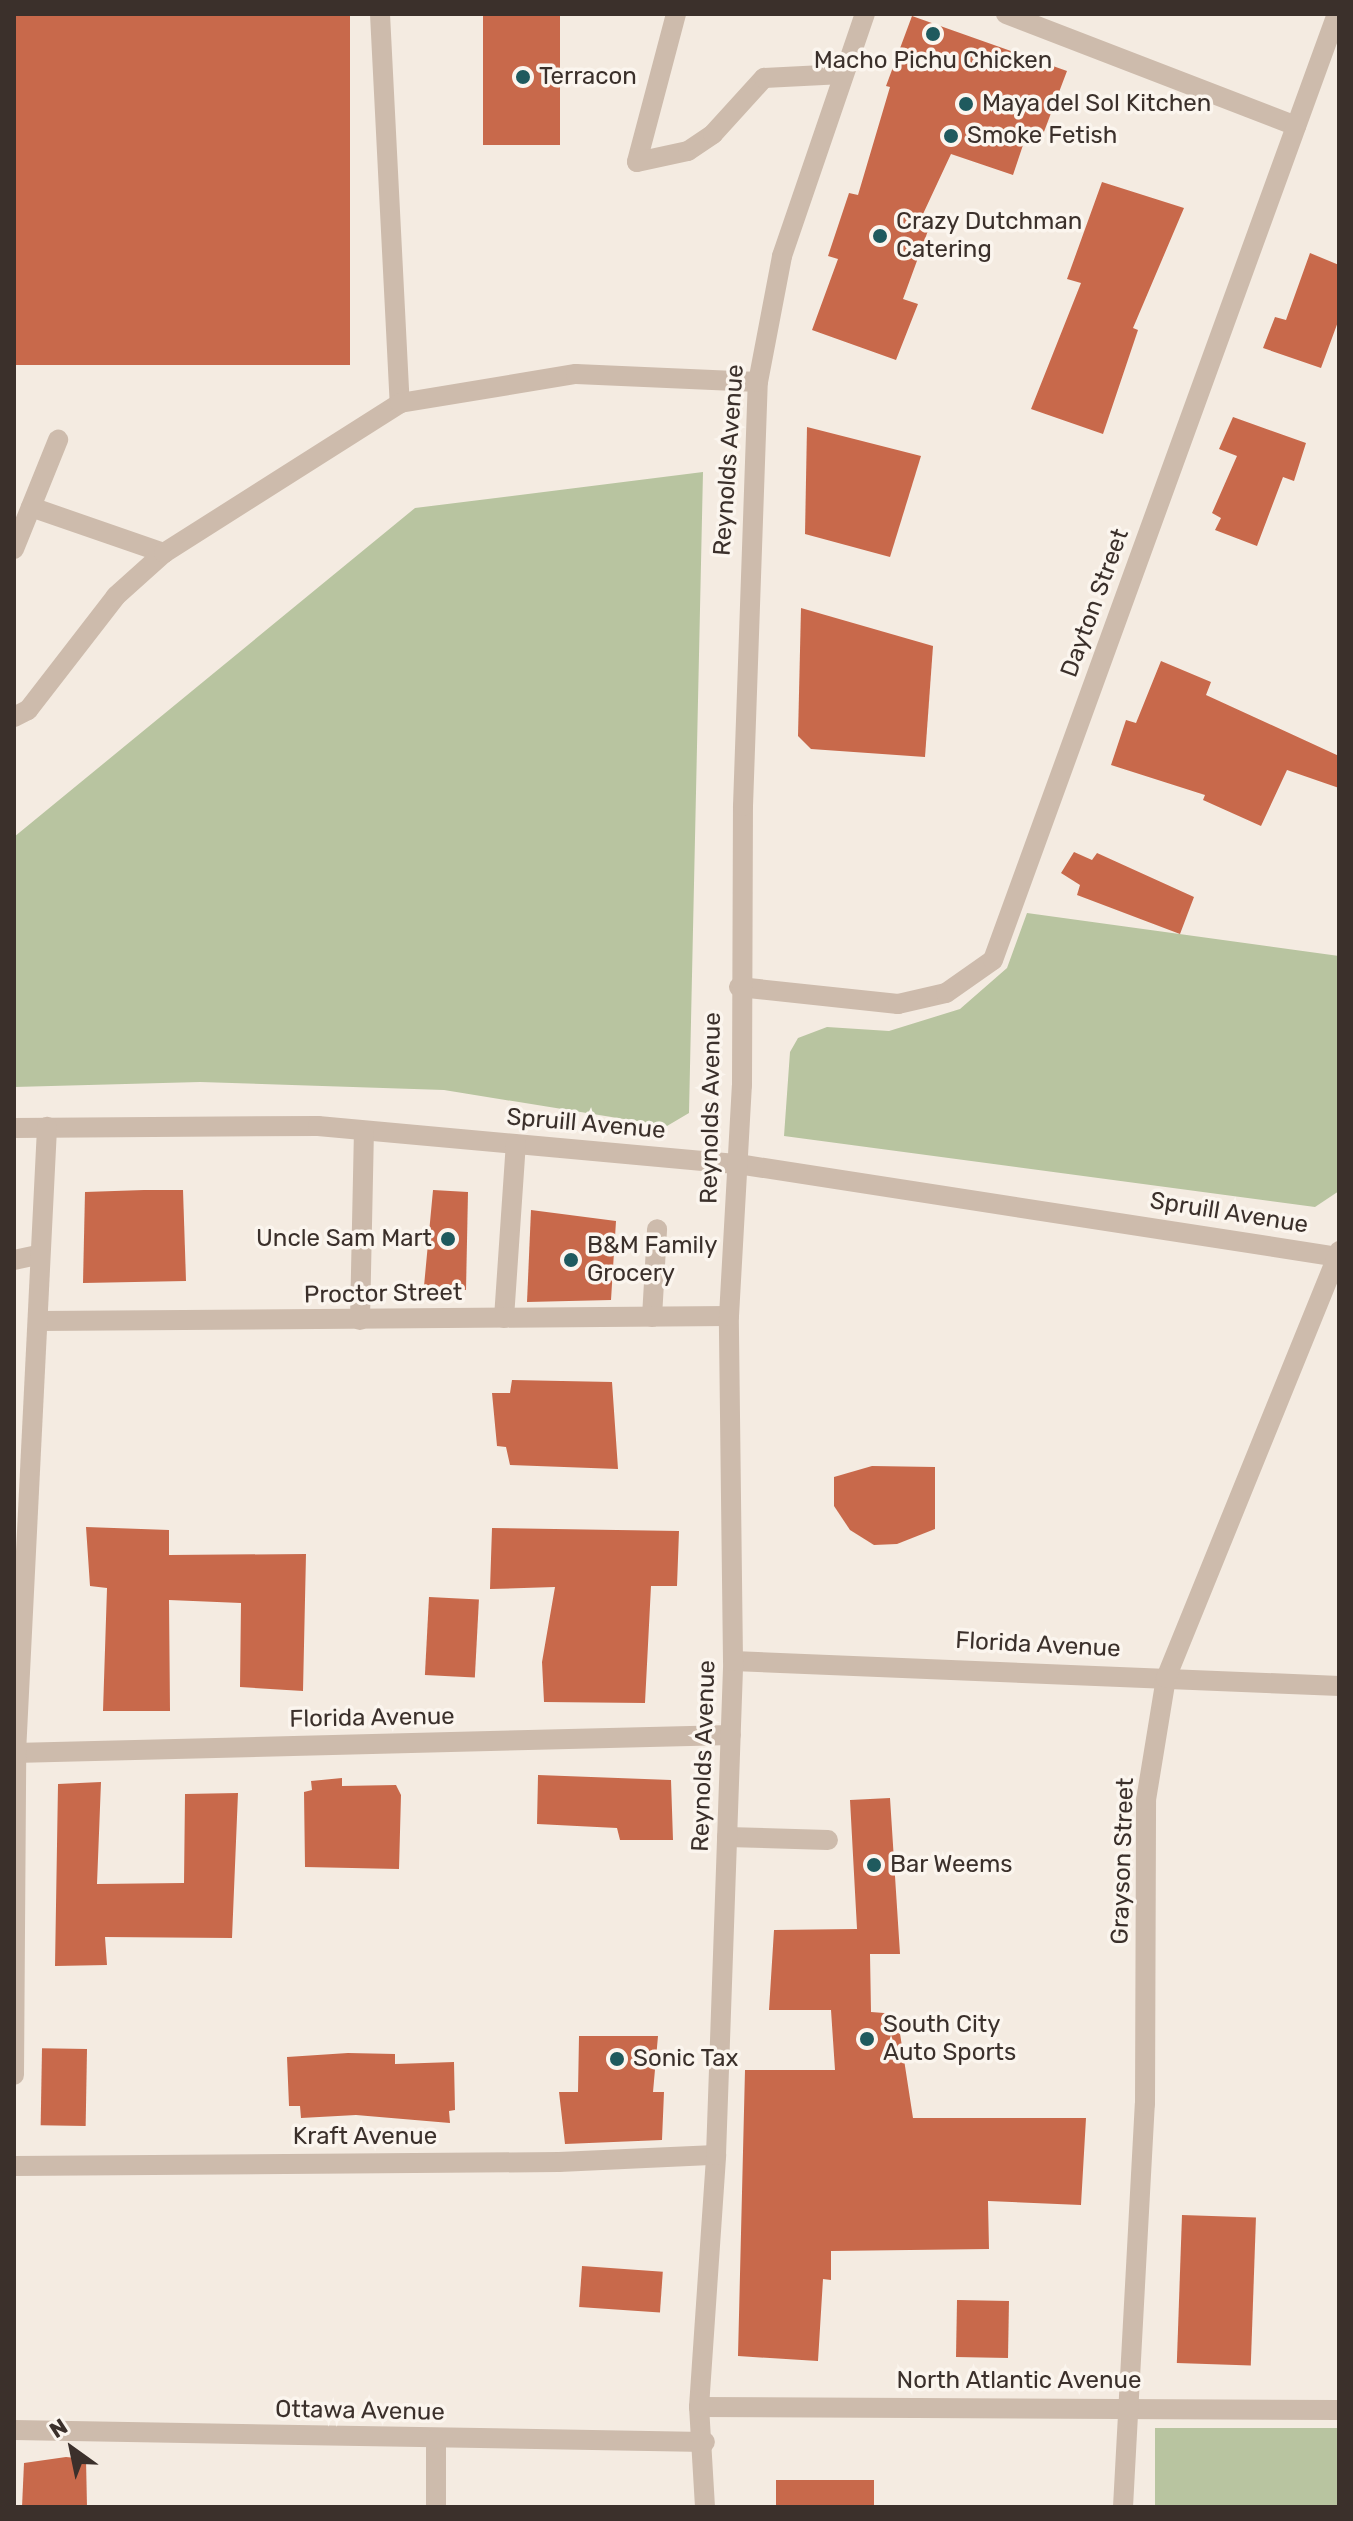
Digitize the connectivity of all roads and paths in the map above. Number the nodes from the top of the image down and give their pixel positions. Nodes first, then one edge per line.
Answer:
1 (380, 14) edge
2 (676, 14) edge
3 (865, 14) edge
4 (1006, 14) edge
5 (1337, 14) edge
6 (843, 74) junction
7 (1296, 126) junction
8 (758, 382) junction
9 (400, 403) junction
10 (58, 440) dead end
11 (31, 507) junction
12 (14, 549) edge
13 (164, 553) junction
14 (14, 717) edge
15 (739, 987) junction
16 (47, 1127) junction
17 (14, 1128) edge
18 (364, 1131) junction
19 (516, 1144) junction
20 (738, 1164) junction
21 (657, 1229) dead end
22 (38, 1255) junction
23 (1338, 1255) edge
24 (14, 1260) edge
25 (729, 1316) junction
26 (652, 1317) junction
27 (504, 1318) junction
28 (360, 1320) junction
29 (38, 1321) junction
30 (733, 1661) junction
31 (1166, 1678) junction
32 (1339, 1686) edge
33 (731, 1735) junction
34 (15, 1753) edge
35 (727, 1837) junction
36 (828, 1840) dead end
37 (14, 2075) edge
38 (716, 2155) junction
39 (14, 2166) edge
40 (1125, 2406) junction
41 (699, 2407) junction
42 (1339, 2410) edge
43 (14, 2430) edge
44 (436, 2438) junction
45 (705, 2442) junction
46 (436, 2507) edge
47 (705, 2507) edge
48 (1123, 2507) edge

1 - 9 street
2 - 6 street
3 - 6 street, Reynolds Avenue
4 - 7 street
5 - 7 street, Dayton Street
6 - 8 street, Reynolds Avenue
7 - 15 street, Dayton Street
8 - 9 street
8 - 15 street, Reynolds Avenue
9 - 13 street
10 - 11 street
11 - 12 street
11 - 13 street
13 - 14 street
15 - 20 street, Reynolds Avenue
16 - 17 street, Spruill Avenue
16 - 18 street, Spruill Avenue
16 - 22 street
18 - 19 street, Spruill Avenue
18 - 28 street
19 - 20 street, Spruill Avenue
19 - 27 street
20 - 23 street, Spruill Avenue
20 - 25 street, Reynolds Avenue
21 - 26 street
22 - 24 street
22 - 29 street
23 - 31 street, Grayson Street
25 - 26 street, Proctor Street
25 - 30 street, Reynolds Avenue
26 - 27 street, Proctor Street
27 - 28 street, Proctor Street
28 - 29 street, Proctor Street
29 - 34 street
30 - 31 street, Florida Avenue
30 - 33 street, Reynolds Avenue
31 - 32 street, Florida Avenue
31 - 40 street, Grayson Street
33 - 34 street, Florida Avenue
33 - 35 street, Reynolds Avenue
34 - 37 street
35 - 36 street
35 - 38 street, Reynolds Avenue
38 - 39 street, Kraft Avenue
38 - 41 street, Reynolds Avenue
40 - 41 street, North Atlantic Avenue
40 - 42 street, North Atlantic Avenue
40 - 48 street, Grayson Street
41 - 45 street, Reynolds Avenue
43 - 44 street, Ottawa Avenue
44 - 45 street, Ottawa Avenue
44 - 46 street
45 - 47 street, Reynolds Avenue

